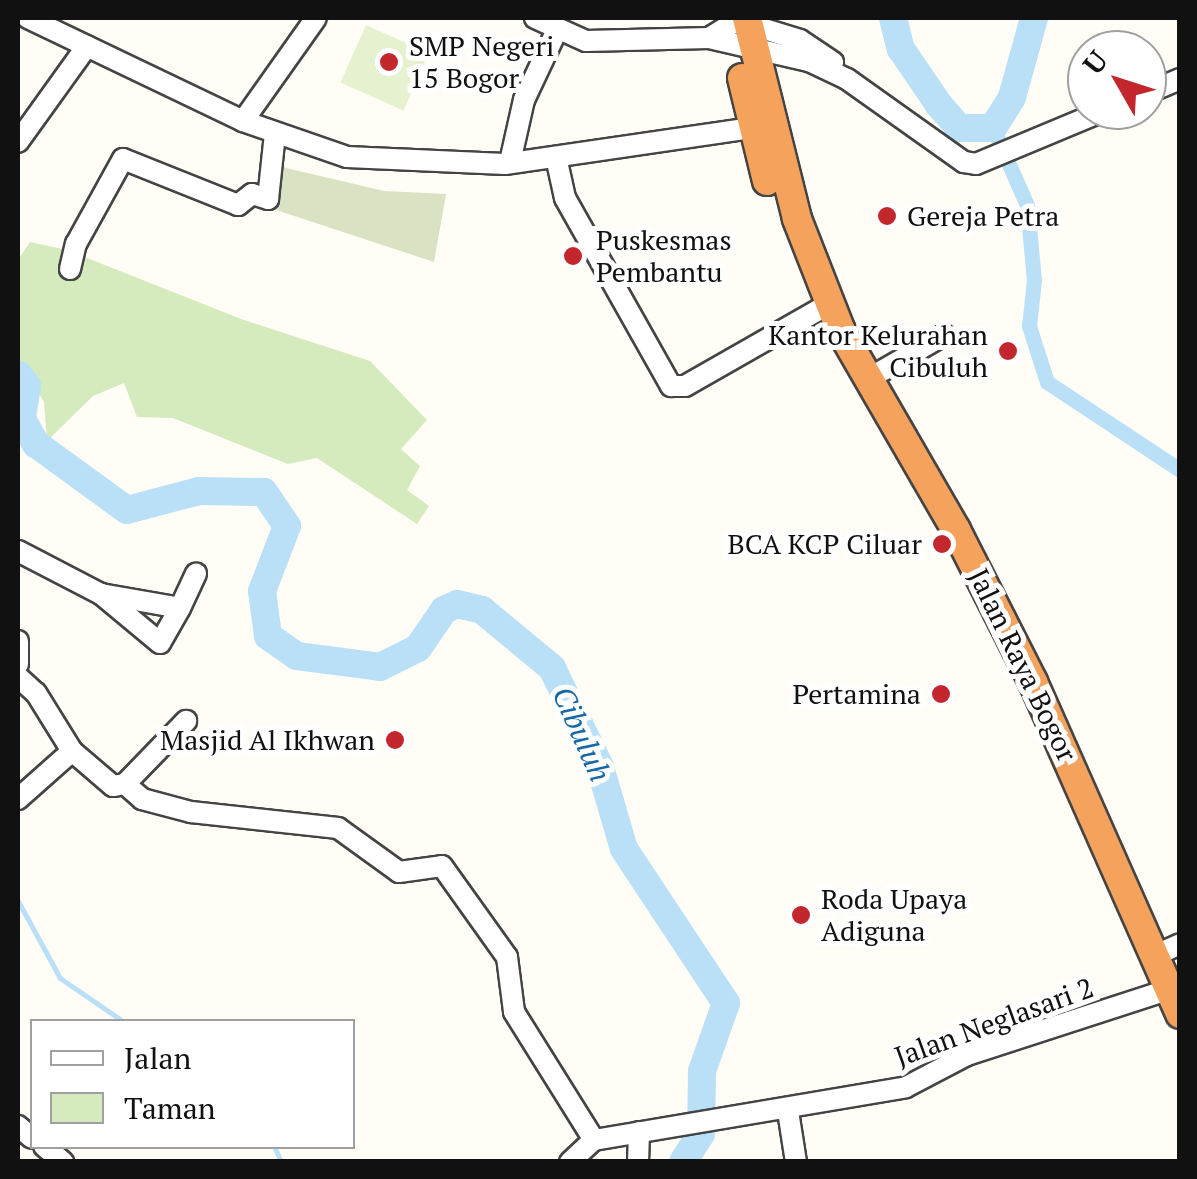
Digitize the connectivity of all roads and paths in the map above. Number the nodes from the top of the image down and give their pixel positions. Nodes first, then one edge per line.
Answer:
1 (28, 18) edge
2 (82, 18) edge
3 (316, 18) edge
4 (535, 18) edge
5 (736, 30) edge
6 (556, 32) junction
7 (79, 42) junction
8 (243, 121) junction
9 (1067, 126) edge
10 (750, 128) junction
11 (275, 133) junction
12 (18, 142) edge
13 (556, 157) junction
14 (510, 162) junction
15 (70, 269) dead end
16 (830, 319) junction
17 (944, 335) dead end
18 (868, 379) junction
19 (18, 551) edge
20 (196, 573) dead end
21 (101, 594) junction
22 (180, 608) junction
23 (18, 641) edge
24 (18, 664) edge
25 (18, 677) edge
26 (186, 721) dead end
27 (72, 751) junction
28 (126, 784) junction
29 (18, 799) edge
30 (1168, 949) edge
31 (1175, 1001) edge
32 (788, 1111) junction
33 (639, 1132) junction
34 (594, 1140) junction
35 (570, 1162) edge
36 (638, 1162) edge
37 (796, 1162) edge

1 - 7 street
2 - 7 street
3 - 8 street
4 - 6 street
5 - 6 street
5 - 9 street
5 - 10 highway, Jalan Raya Bogor
5 - 16 highway, Jalan Raya Bogor
6 - 14 street
7 - 8 street
7 - 12 street
8 - 11 street
10 - 13 street
10 - 16 highway, Jalan Raya Bogor
11 - 14 street
11 - 15 street
13 - 14 street
13 - 16 street
16 - 18 highway, Jalan Raya Bogor
17 - 18 street
18 - 30 highway, Jalan Raya Bogor
19 - 21 street
20 - 22 street
21 - 22 street
21 - 22 street
23 - 24 street
25 - 27 street
26 - 28 street
27 - 28 street
27 - 29 street
28 - 34 street
30 - 31 highway, Jalan Raya Bogor
31 - 32 street, Jalan Neglasari 2
32 - 33 street, Jalan Neglasari 2
32 - 37 street
33 - 34 street, Jalan Neglasari 2
33 - 36 street
34 - 35 street

